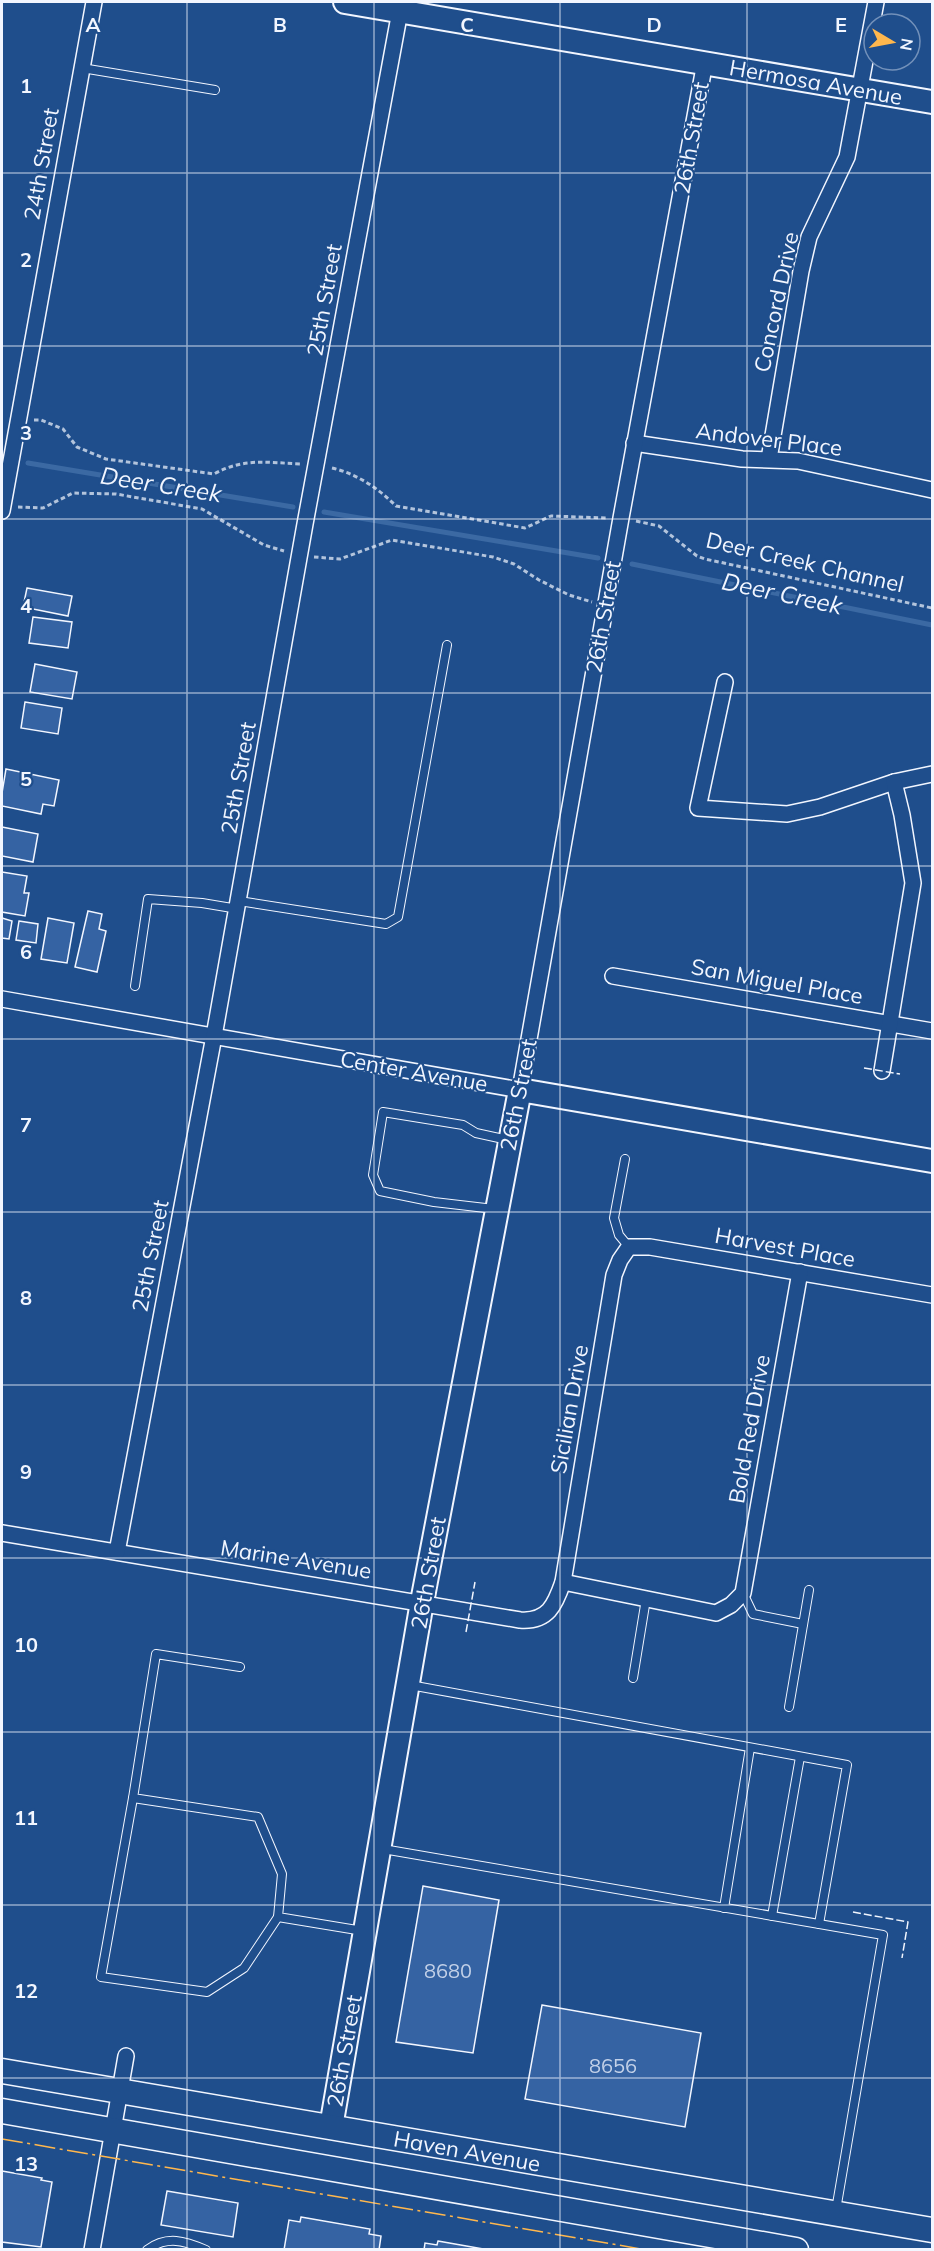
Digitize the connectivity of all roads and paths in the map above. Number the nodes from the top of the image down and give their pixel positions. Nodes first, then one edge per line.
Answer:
1 (94, 2) edge
2 (345, 2) edge
3 (876, 2) edge
4 (400, 11) junction
5 (705, 62) junction
6 (82, 68) junction
7 (860, 89) junction
8 (215, 90) dead end
9 (933, 102) edge
10 (18, 421) junction
11 (634, 443) junction
12 (769, 459) junction
13 (288, 464) dead end
14 (345, 471) dead end
15 (933, 490) edge
16 (2, 507) edge
17 (593, 518) dead end
18 (644, 523) dead end
19 (300, 556) junction
20 (606, 605) junction
21 (933, 609) edge
22 (447, 645) dead end
23 (725, 682) dead end
24 (933, 774) edge
25 (894, 782) junction
26 (238, 905) junction
27 (613, 976) dead end
28 (135, 986) dead end
29 (2, 999) edge
30 (891, 1024) junction
31 (933, 1031) edge
32 (214, 1036) junction
33 (882, 1071) dead end
34 (520, 1090) junction
35 (510, 1140) junction
36 (625, 1159) dead end
37 (933, 1161) edge
38 (496, 1209) junction
39 (629, 1247) junction
40 (800, 1272) junction
41 (933, 1295) edge
42 (2, 1533) edge
43 (117, 1552) junction
44 (563, 1582) junction
45 (809, 1590) dead end
46 (743, 1593) junction
47 (646, 1599) junction
48 (422, 1602) junction
49 (803, 1624) junction
50 (240, 1667) dead end
51 (633, 1678) dead end
52 (408, 1685) junction
53 (789, 1707) dead end
54 (750, 1748) junction
55 (800, 1757) junction
56 (133, 1798) junction
57 (379, 1848) junction
58 (724, 1908) junction
59 (772, 1916) junction
60 (278, 1917) junction
61 (819, 1924) junction
62 (365, 1931) junction
63 (126, 2056) dead end
64 (2, 2071) edge
65 (120, 2091) junction
66 (2, 2111) edge
67 (331, 2127) junction
68 (113, 2130) junction
69 (836, 2215) junction
70 (933, 2230) edge
71 (765, 2247) edge
72 (92, 2250) edge
73 (147, 2250) edge
74 (206, 2250) edge
75 (796, 2250) edge

1 - 6 street, 24th Street
2 - 4 street, Hermosa Avenue
3 - 7 street, Concord Drive
4 - 5 street, Hermosa Avenue
4 - 19 street, 25th Street
5 - 7 street, Hermosa Avenue
5 - 11 street, 26th Street
6 - 8 lane
6 - 10 street, 24th Street
7 - 9 street, Hermosa Avenue
7 - 12 street, Concord Drive
10 - 13 path
10 - 16 street, 24th Street
11 - 12 street, Andover Place
11 - 20 street, 26th Street
12 - 15 street, Andover Place
14 - 17 path
16 - 19 path
18 - 21 path, Deer Creek Channel
19 - 20 path
19 - 26 street, 25th Street
20 - 34 street, 26th Street
22 - 26 lane
23 - 25 street
24 - 25 street
25 - 30 street
26 - 28 lane
26 - 32 street, 25th Street
27 - 30 street, San Miguel Place
29 - 32 street, Center Avenue
30 - 31 street, San Miguel Place
30 - 33 street
32 - 34 street, Center Avenue
32 - 43 street, 25th Street
34 - 35 street, 26th Street
34 - 37 street, Center Avenue
35 - 38 street, 26th Street
35 - 38 lane
36 - 39 lane
38 - 48 street, 26th Street
39 - 40 street, Harvest Place
39 - 44 street, Sicilian Drive
40 - 41 street, Harvest Place
40 - 46 street, Bold Red Drive
42 - 43 street, Marine Avenue
43 - 48 street, Marine Avenue
44 - 47 street
44 - 48 street, Marine Avenue
45 - 49 lane
46 - 47 street
46 - 49 lane
47 - 51 lane
48 - 52 street, 26th Street
49 - 53 lane
50 - 56 lane
52 - 54 lane
52 - 57 street, 26th Street
54 - 55 lane
54 - 58 lane
55 - 59 lane
55 - 61 lane
56 - 60 lane
56 - 60 lane
57 - 58 lane
57 - 62 street, 26th Street
58 - 59 lane
59 - 61 lane
60 - 62 lane
61 - 69 lane
62 - 67 street, 26th Street
63 - 65 street
64 - 65 main road, Haven Avenue
65 - 67 main road, Haven Avenue
65 - 68 street
66 - 68 main road, Haven Avenue
67 - 69 main road, Haven Avenue
68 - 71 main road, Haven Avenue
68 - 72 street
69 - 70 main road, Haven Avenue
71 - 75 main road, Haven Avenue
73 - 74 lane

